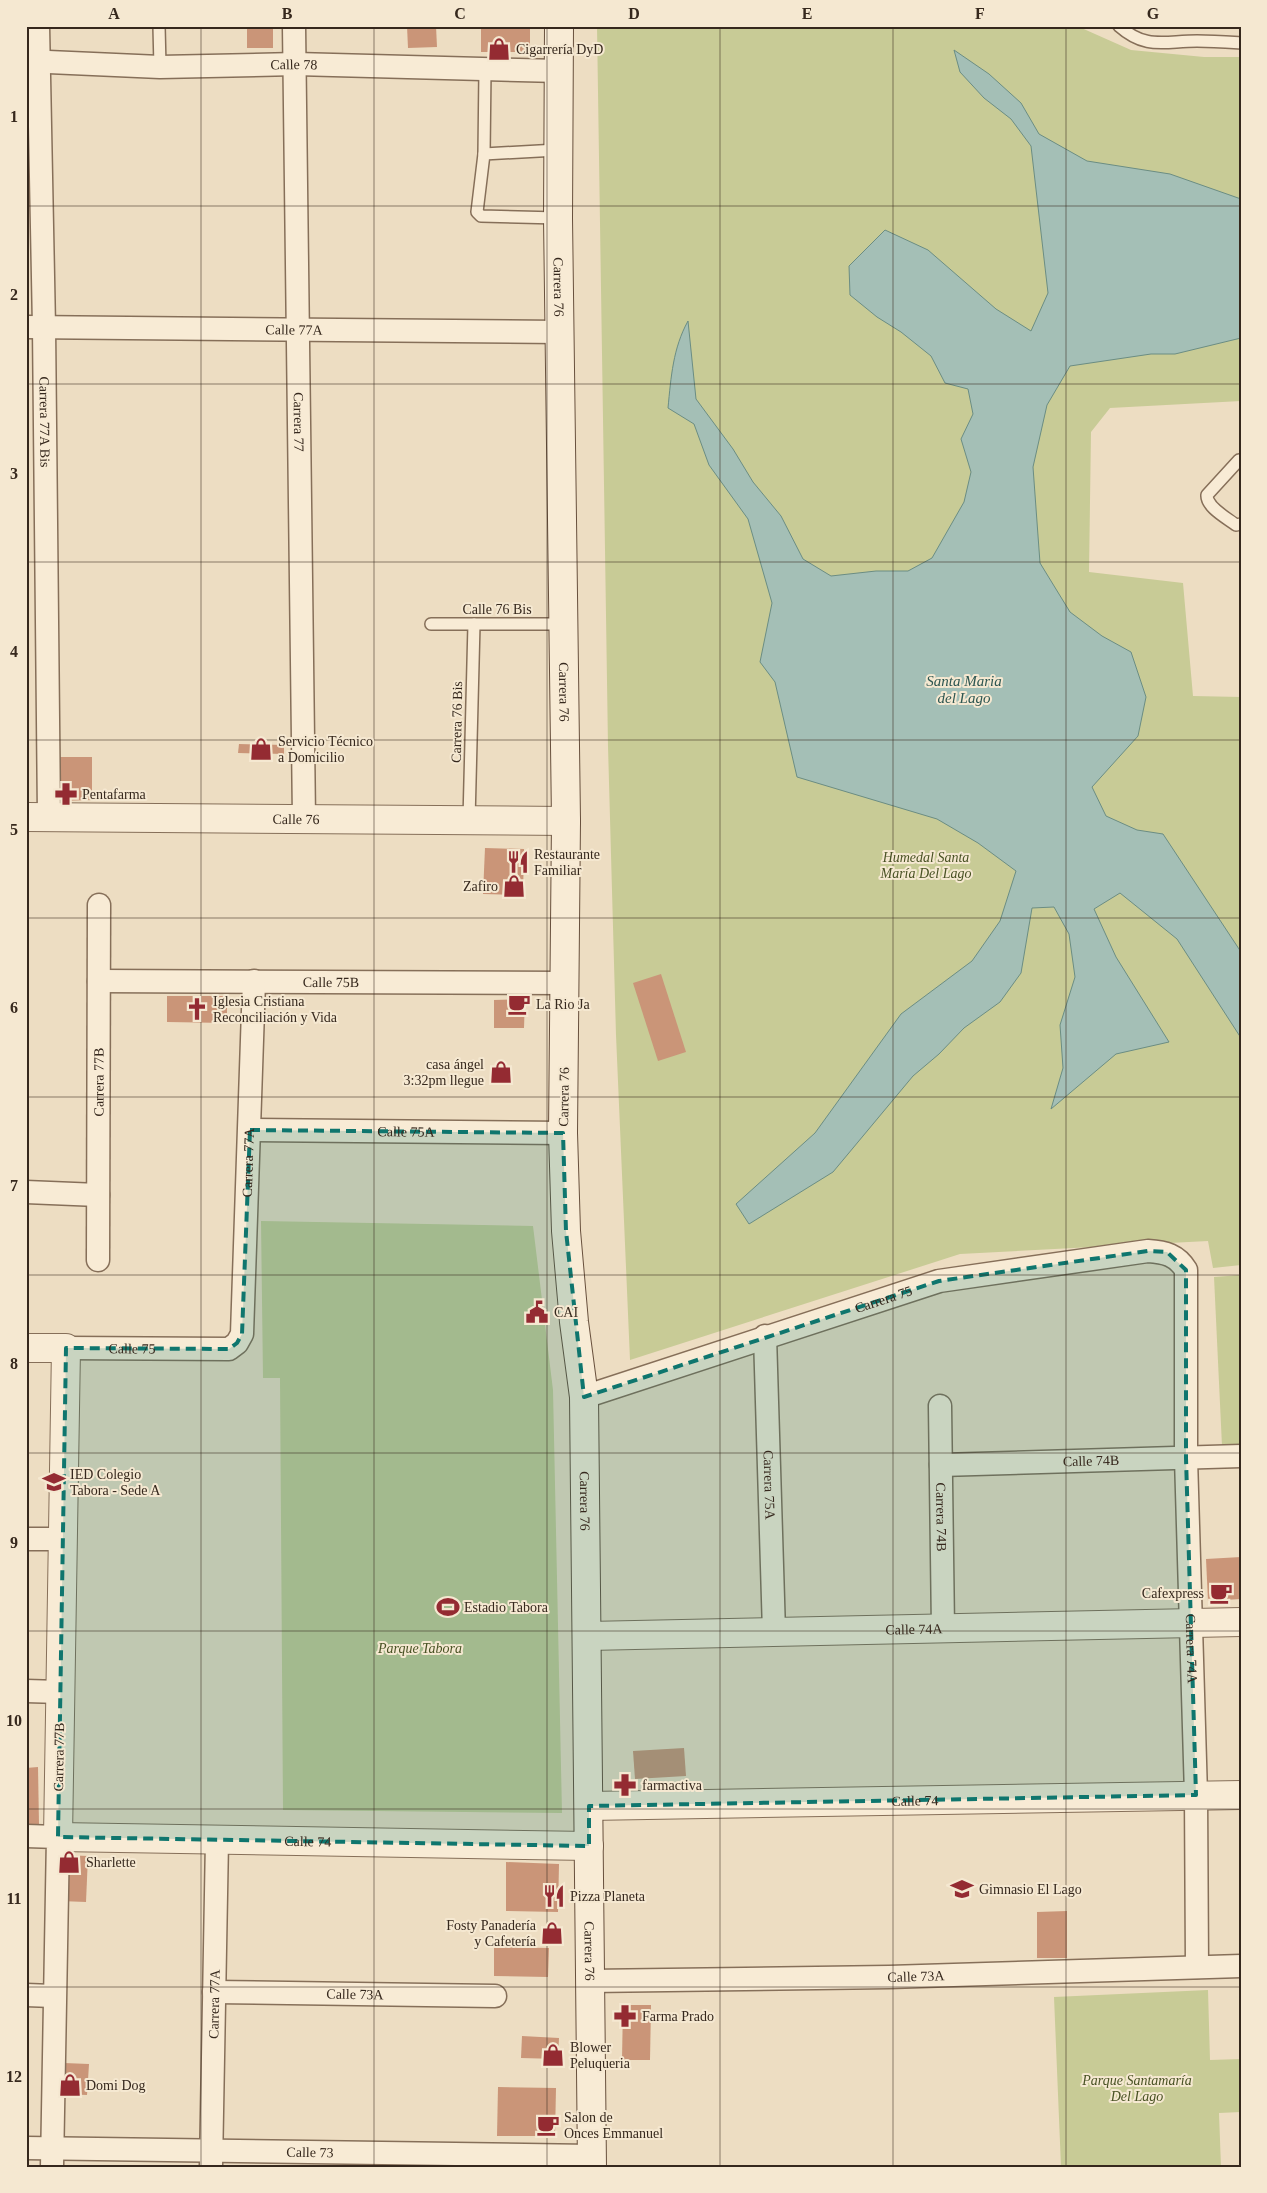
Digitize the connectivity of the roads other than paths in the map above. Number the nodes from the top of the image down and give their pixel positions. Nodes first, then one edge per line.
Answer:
1 (38, 26) edge
2 (159, 26) edge
3 (294, 26) edge
4 (559, 26) edge
5 (1119, 26) edge
6 (1241, 43) edge
7 (33, 62) edge
8 (296, 64) junction
9 (160, 67) junction
10 (485, 70) junction
11 (559, 71) junction
12 (557, 150) junction
13 (484, 154) junction
14 (558, 218) junction
15 (35, 327) edge
16 (299, 330) junction
17 (560, 332) junction
18 (1241, 460) edge
19 (1241, 524) edge
20 (431, 624) dead end
21 (474, 624) junction
22 (563, 624) junction
23 (38, 817) edge
24 (304, 819) junction
25 (469, 820) junction
26 (566, 821) junction
27 (99, 904) dead end
28 (99, 981) junction
29 (254, 981) junction
30 (566, 983) junction
31 (250, 1130) junction
32 (563, 1133) junction
33 (26, 1192) edge
34 (98, 1195) junction
35 (98, 1260) dead end
36 (1186, 1270) joint
37 (765, 1336) junction
38 (237, 1343) joint
39 (26, 1348) edge
40 (66, 1348) junction
41 (584, 1397) junction
42 (940, 1406) dead end
43 (1241, 1456) edge
44 (1186, 1458) junction
45 (941, 1465) junction
46 (26, 1539) edge
47 (63, 1539) junction
48 (1241, 1622) edge
49 (1192, 1623) junction
50 (943, 1629) junction
51 (774, 1632) junction
52 (588, 1636) junction
53 (26, 1691) edge
54 (60, 1692) junction
55 (1241, 1795) edge
56 (1196, 1796) junction
57 (589, 1806) junction
58 (26, 1836) edge
59 (58, 1837) junction
60 (217, 1840) junction
61 (589, 1846) junction
62 (1241, 1966) edge
63 (1197, 1967) junction
64 (590, 1981) junction
65 (214, 1992) junction
66 (26, 1995) edge
67 (54, 1996) junction
68 (495, 1996) dead end
69 (26, 2148) edge
70 (52, 2158) edge
71 (211, 2159) edge
72 (592, 2161) edge

1 - 7 street, Carrera 77A Bis
2 - 9 lane
3 - 8 street, Carrera 77
4 - 11 street, Carrera 76
5 - 6 lane
7 - 9 street, Calle 78
7 - 15 street, Carrera 77A Bis
8 - 9 street, Calle 78
8 - 10 street, Calle 78
8 - 16 street, Carrera 77
10 - 11 street, Calle 78
10 - 13 lane
11 - 12 street, Carrera 76
12 - 13 lane
12 - 14 street, Carrera 76
13 - 14 lane
14 - 17 street, Carrera 76
15 - 16 street, Calle 77A
15 - 23 street, Carrera 77A Bis
16 - 17 street, Calle 77A
16 - 24 street, Carrera 77
17 - 22 street, Carrera 76
18 - 19 lane
20 - 21 lane, Calle 76 Bis
21 - 22 lane, Calle 76 Bis
21 - 25 lane, Carrera 76 Bis
22 - 26 street, Carrera 76
23 - 24 street, Calle 76
24 - 25 street, Calle 76
25 - 26 street, Calle 76
26 - 30 street, Carrera 76
27 - 28 street, Carrera 77B
28 - 29 street, Calle 75B
28 - 34 street, Carrera 77B
29 - 30 street, Calle 75B
29 - 31 street, Carrera 77A
30 - 32 street, Carrera 76
31 - 32 street, Calle 75A
31 - 38 street, Carrera 77A
32 - 41 street, Carrera 76
33 - 34 street
34 - 35 street, Carrera 77B
36 - 37 street, Carrera 75
36 - 44 street, Carrera 74A
37 - 41 street, Carrera 75
37 - 51 street, Carrera 75A
38 - 40 street, Calle 75
39 - 40 street, Calle 75
40 - 47 street, Carrera 77B
41 - 52 street, Carrera 76
42 - 45 street, Carrera 74B
43 - 44 street, Calle 74B
44 - 45 street, Calle 74B
44 - 49 street, Carrera 74A
45 - 50 street, Carrera 74B
46 - 47 street
47 - 54 street, Carrera 77B
48 - 49 street, Calle 74A
49 - 50 street, Calle 74A
49 - 56 street, Carrera 74A
50 - 51 street, Calle 74A
51 - 52 street, Calle 74A
52 - 57 street, Carrera 76
53 - 54 street
54 - 59 street, Carrera 77B
55 - 56 street, Calle 74
56 - 57 street, Calle 74
56 - 63 street, Carrera 74A
57 - 61 street, Carrera 76
58 - 59 street, Calle 74
59 - 60 street, Calle 74
59 - 67 street, Carrera 77B
60 - 61 street, Calle 74
60 - 65 street, Carrera 77A
61 - 64 street, Carrera 76
62 - 63 street, Calle 73A
63 - 64 street, Calle 73A
64 - 72 street, Carrera 76
65 - 68 street, Calle 73A
65 - 71 street, Carrera 77A
66 - 67 street
67 - 70 street, Carrera 77B
69 - 70 street, Calle 73
70 - 71 street, Calle 73
71 - 72 street, Calle 73

